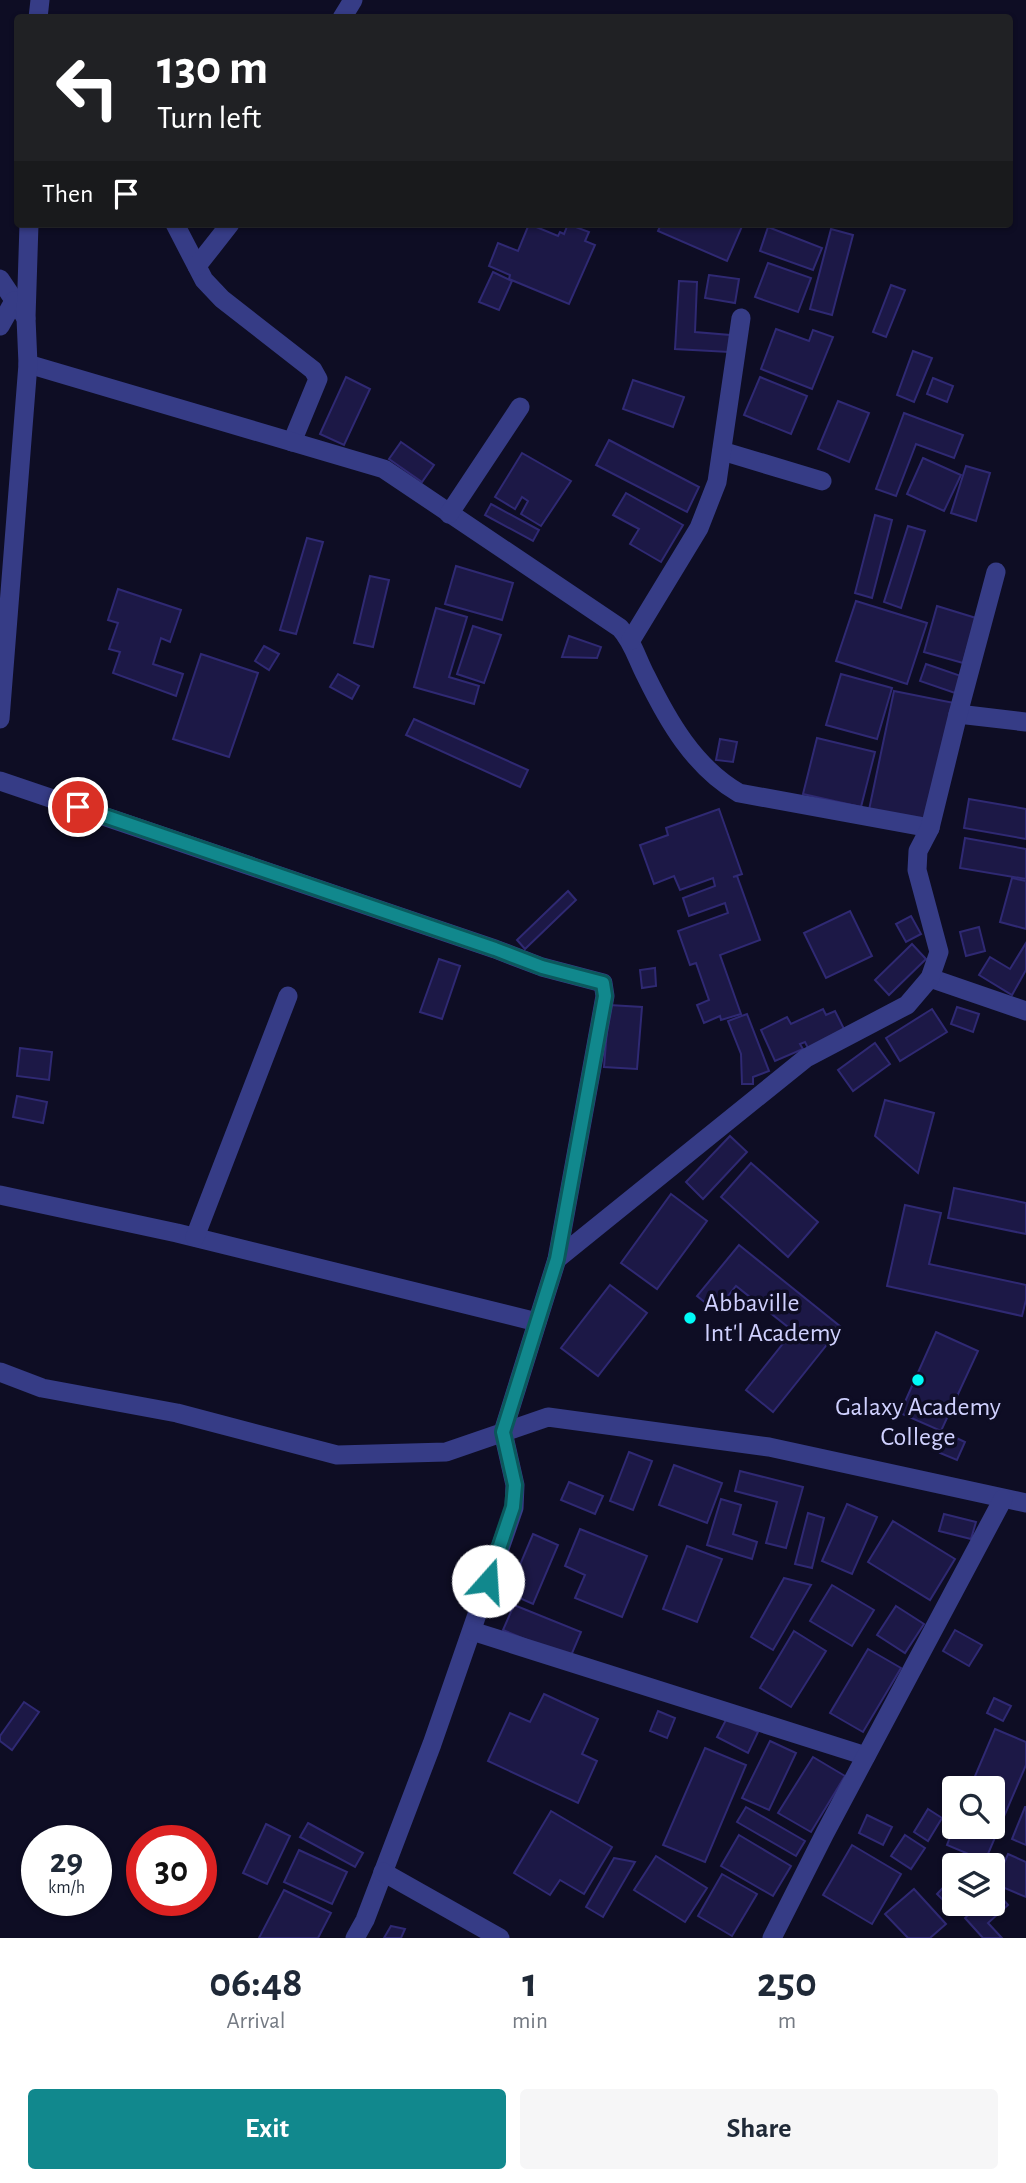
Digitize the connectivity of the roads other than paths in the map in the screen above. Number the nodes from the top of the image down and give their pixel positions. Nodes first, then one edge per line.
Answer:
1 (29, 228) edge
2 (177, 228) edge
3 (227, 228) edge
4 (197, 266) junction
5 (0, 279) edge
6 (14, 301) junction
7 (26, 318) junction
8 (741, 318) dead end
9 (0, 326) edge
10 (28, 364) junction
11 (520, 407) dead end
12 (292, 442) junction
13 (722, 452) junction
14 (822, 481) dead end
15 (449, 514) junction
16 (996, 572) dead end
17 (631, 640) junction
18 (958, 714) junction
19 (0, 719) edge
20 (1026, 722) edge
21 (0, 781) edge
22 (930, 828) junction
23 (930, 978) junction
24 (288, 996) dead end
25 (1026, 1011) edge
26 (0, 1195) edge
27 (195, 1237) junction
28 (557, 1259) junction
29 (537, 1322) junction
30 (0, 1372) edge
31 (503, 1432) junction
32 (1003, 1499) junction
33 (1026, 1503) edge
34 (472, 1631) junction
35 (866, 1756) junction
36 (383, 1872) junction
37 (355, 1938) edge
38 (500, 1938) edge
39 (772, 1938) edge

1 - 7 street
2 - 4 street
3 - 4 street
4 - 12 street
5 - 6 street
6 - 7 street
6 - 9 street
7 - 10 street
8 - 13 street
10 - 12 street
10 - 19 street
11 - 15 street
12 - 15 street
13 - 14 street
13 - 17 street
15 - 17 street
16 - 18 street
17 - 22 street
18 - 20 street
18 - 22 street
21 - 28 street
22 - 23 street
23 - 25 street
23 - 28 street
24 - 27 street
26 - 27 street
27 - 29 street
28 - 29 street
29 - 31 street
30 - 31 street
31 - 32 street
31 - 34 street
32 - 33 street
32 - 35 street
34 - 35 street
34 - 36 street
35 - 39 street
36 - 37 street
36 - 38 street

